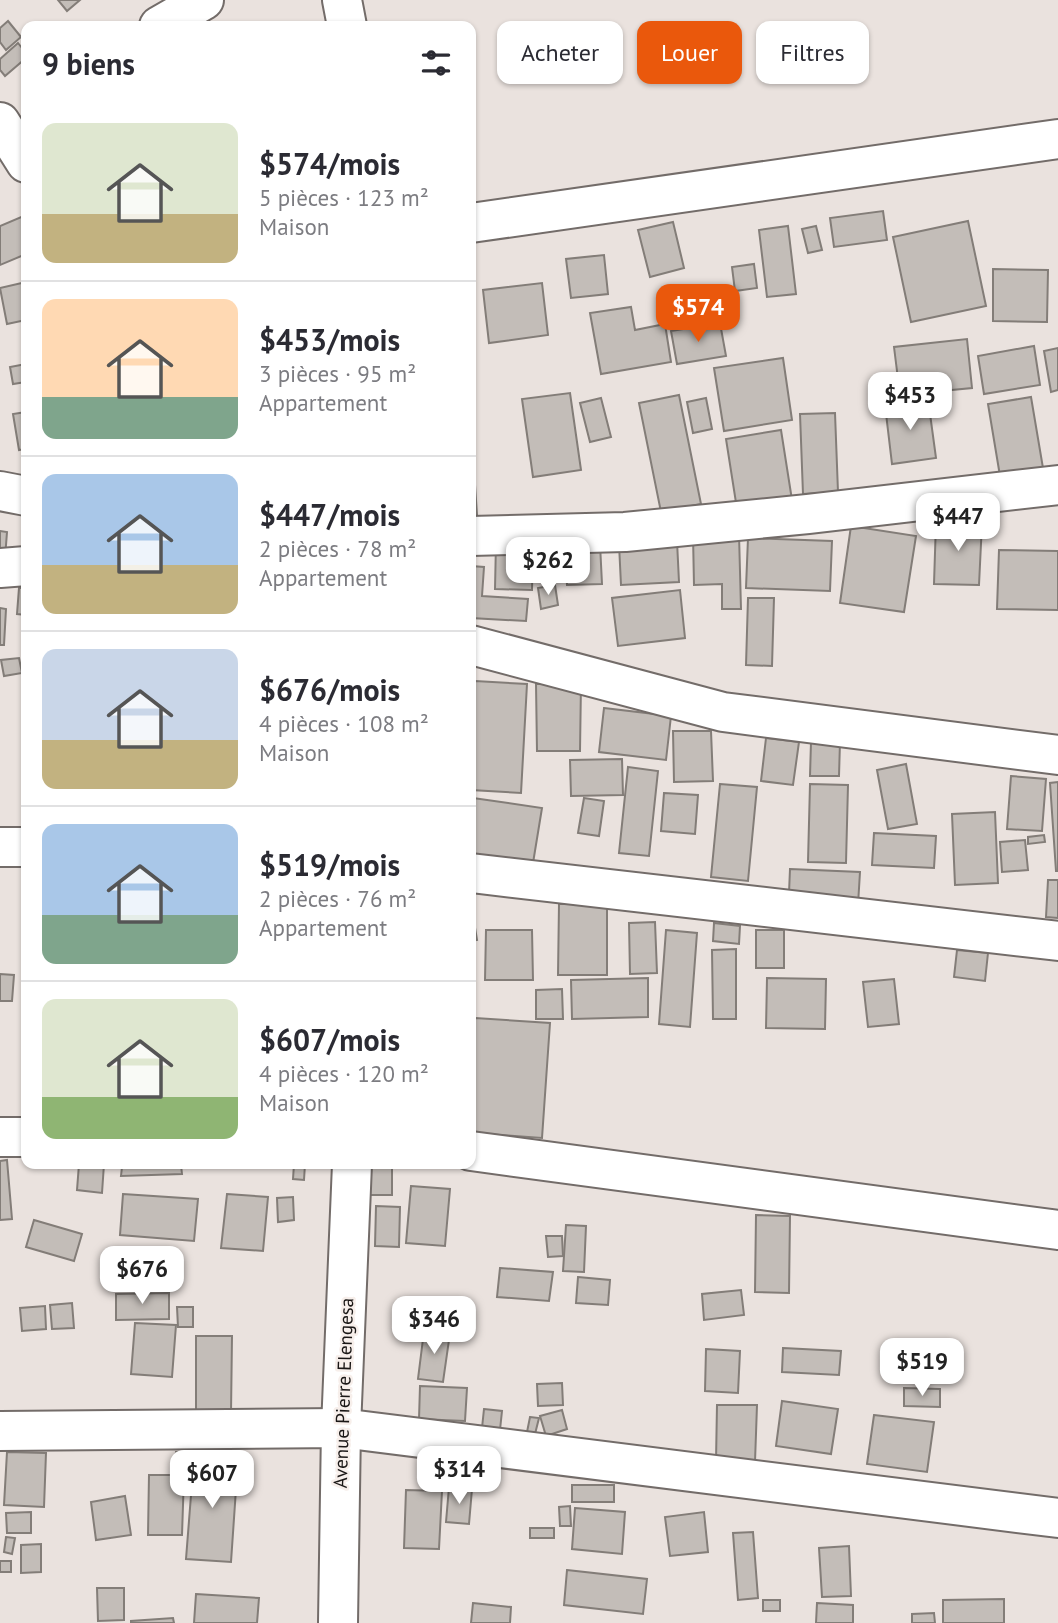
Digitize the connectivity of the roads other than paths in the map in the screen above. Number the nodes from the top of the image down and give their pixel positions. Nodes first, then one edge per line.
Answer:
1 (204, 0) edge
2 (342, 0) edge
3 (168, 21) edge
4 (346, 21) edge
5 (21, 107) edge
6 (0, 121) edge
7 (1058, 139) edge
8 (21, 155) edge
9 (476, 222) edge
10 (1058, 485) edge
11 (0, 492) edge
12 (21, 495) edge
13 (476, 536) edge
14 (21, 566) edge
15 (0, 568) edge
16 (476, 646) edge
17 (1058, 755) edge
18 (0, 847) edge
19 (21, 847) edge
20 (476, 874) edge
21 (1058, 941) edge
22 (0, 1137) edge
23 (21, 1137) edge
24 (476, 1152) edge
25 (352, 1169) edge
26 (1058, 1230) edge
27 (341, 1428) junction
28 (0, 1431) edge
29 (1058, 1518) edge
30 (338, 1623) edge

1 - 3 street
2 - 4 street
5 - 6 street
6 - 8 street
7 - 9 street
10 - 13 street
11 - 12 street
14 - 15 street
16 - 17 street
18 - 19 street
20 - 21 street
22 - 23 street
24 - 26 street
25 - 27 street, Avenue Pierre Elengesa
27 - 28 street
27 - 29 street
27 - 30 street, Avenue Pierre Elengesa

